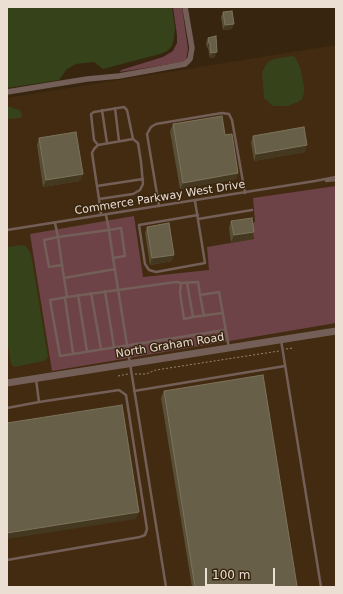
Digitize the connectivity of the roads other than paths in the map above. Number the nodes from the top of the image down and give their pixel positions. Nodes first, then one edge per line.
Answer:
1 (185, 7) edge
2 (7, 92) edge
3 (114, 108) junction
4 (102, 110) junction
5 (133, 140) junction
6 (119, 141) junction
7 (107, 143) junction
8 (98, 144) junction
9 (336, 178) edge
10 (143, 179) junction
11 (97, 186) junction
12 (245, 193) junction
13 (99, 199) junction
14 (195, 201) junction
15 (159, 206) junction
16 (252, 210) dead end
17 (106, 214) junction
18 (101, 215) junction
19 (198, 215) junction
20 (198, 219) junction
21 (55, 222) junction
22 (7, 230) edge
23 (109, 230) junction
24 (58, 237) junction
25 (113, 258) junction
26 (62, 265) junction
27 (114, 269) junction
28 (64, 278) junction
29 (181, 283) junction
30 (187, 283) junction
31 (118, 289) junction
32 (105, 291) junction
33 (91, 293) junction
34 (78, 295) junction
35 (200, 295) junction
36 (66, 297) junction
37 (222, 312) junction
38 (204, 316) junction
39 (193, 317) junction
40 (225, 330) junction
41 (336, 331) edge
42 (281, 340) junction
43 (127, 345) junction
44 (114, 347) junction
45 (229, 348) junction
46 (100, 349) junction
47 (87, 351) junction
48 (73, 354) junction
49 (130, 364) junction
50 (285, 366) junction
51 (36, 378) junction
52 (7, 383) edge
53 (134, 391) junction
54 (39, 402) junction
55 (7, 408) edge
56 (7, 560) edge
57 (166, 587) edge
58 (320, 587) edge

1 - 2 street
3 - 4 lane
3 - 5 lane
3 - 6 lane
4 - 7 lane
4 - 8 lane
5 - 6 lane
5 - 10 lane
6 - 7 lane
7 - 8 lane
8 - 11 lane
9 - 12 lane, Commerce Parkway West Drive
10 - 11 lane
10 - 13 lane
11 - 13 lane
12 - 14 lane, Commerce Parkway West Drive
12 - 15 lane
13 - 18 lane
14 - 15 lane, Commerce Parkway West Drive
14 - 19 lane
15 - 17 lane, Commerce Parkway West Drive
16 - 20 lane
17 - 18 lane, Commerce Parkway West Drive
17 - 23 lane
18 - 21 lane, Commerce Parkway West Drive
19 - 20 lane
19 - 20 lane
21 - 22 lane, Commerce Parkway West Drive
21 - 24 lane
23 - 24 lane
23 - 25 lane
23 - 25 lane
24 - 26 lane
24 - 26 lane
25 - 27 lane
26 - 28 lane
27 - 28 lane
27 - 31 lane
28 - 36 lane
29 - 30 lane
29 - 31 lane
29 - 39 lane
30 - 35 lane
30 - 39 lane
31 - 32 lane
31 - 43 lane
32 - 33 lane
32 - 44 lane
33 - 34 lane
33 - 46 lane
34 - 36 lane
34 - 47 lane
35 - 37 lane
35 - 38 lane
36 - 48 lane
36 - 48 lane
37 - 38 lane
37 - 40 lane
38 - 39 lane
40 - 43 lane
40 - 45 lane
41 - 42 street, North Graham Road
42 - 45 street, North Graham Road
42 - 50 lane
43 - 44 lane
43 - 49 lane
44 - 46 lane
45 - 49 street, North Graham Road
46 - 47 lane
47 - 48 lane
49 - 51 street, North Graham Road
49 - 53 lane
50 - 53 lane
50 - 58 lane
51 - 52 street, North Graham Road
51 - 54 lane
53 - 57 lane
54 - 55 lane
54 - 56 lane

